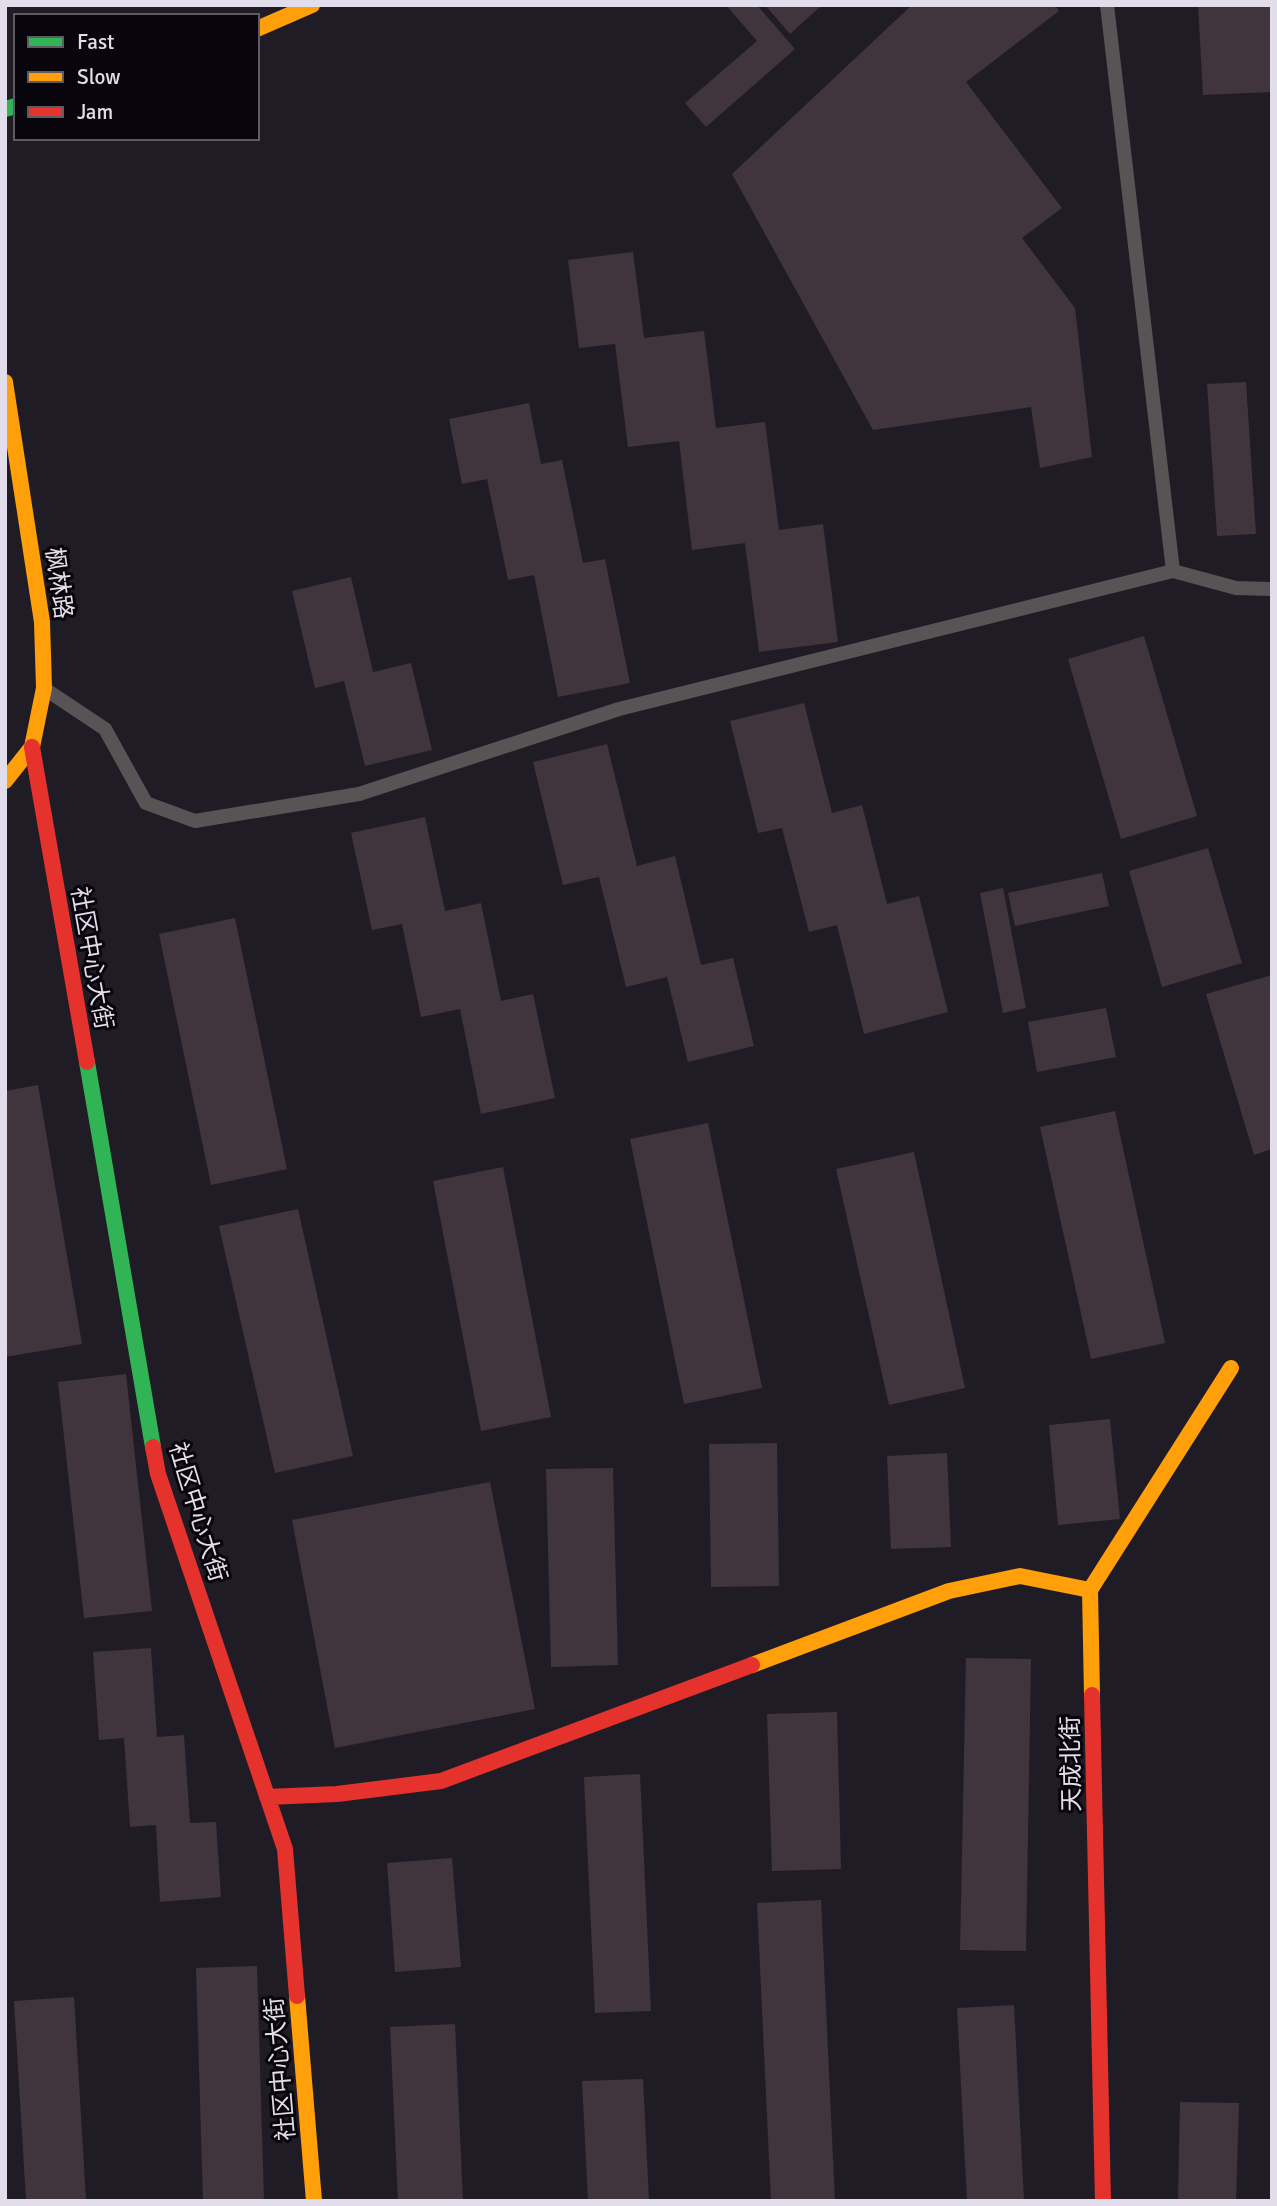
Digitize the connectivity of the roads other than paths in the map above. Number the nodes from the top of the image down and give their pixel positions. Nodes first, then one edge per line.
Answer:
1 (312, 5) edge
2 (1107, 5) edge
3 (259, 28) edge
4 (5, 382) edge
5 (1173, 571) junction
6 (1272, 589) edge
7 (44, 688) junction
8 (32, 747) junction
9 (5, 781) edge
10 (1231, 1368) dead end
11 (1090, 1590) junction
12 (267, 1797) junction
13 (314, 2201) edge
14 (1103, 2201) edge

1 - 3 street
2 - 5 lane
4 - 7 street, 枫林路
5 - 6 lane
5 - 7 lane
7 - 8 street, 枫林路
8 - 9 street, 枫林路
8 - 12 street, 社区中心大街
10 - 11 street
11 - 12 street
11 - 14 street, 天成北街
12 - 13 street, 社区中心大街

